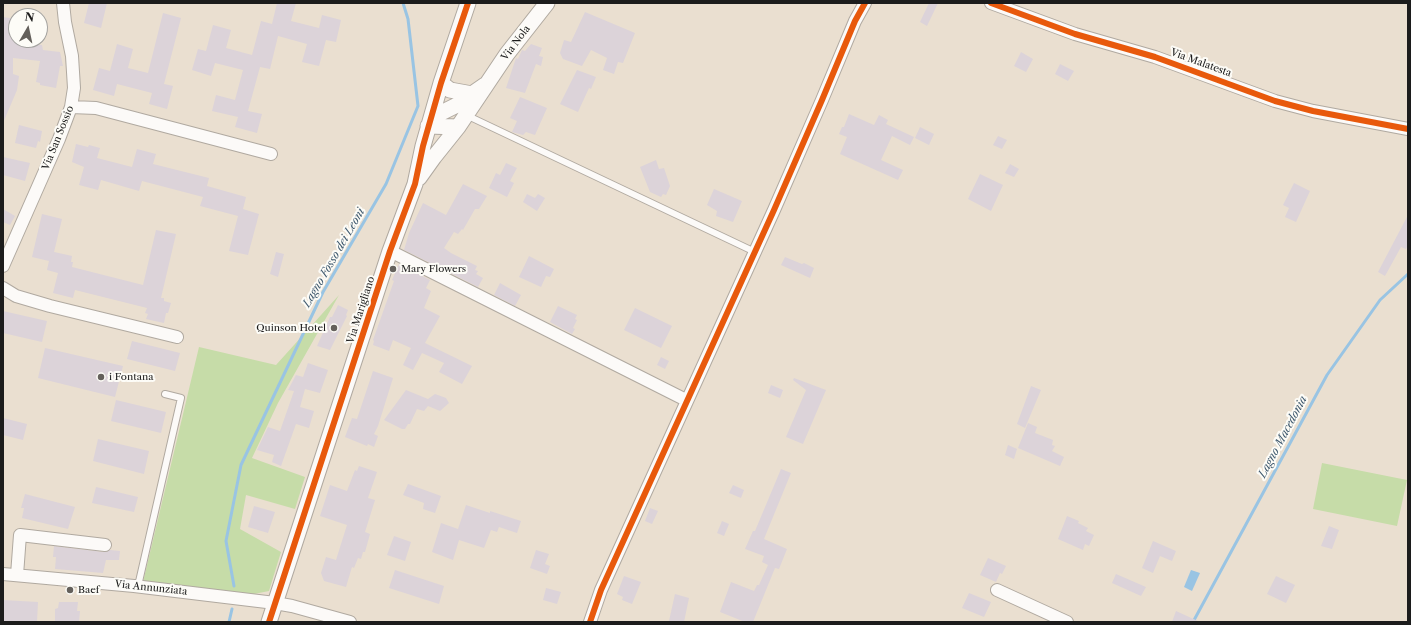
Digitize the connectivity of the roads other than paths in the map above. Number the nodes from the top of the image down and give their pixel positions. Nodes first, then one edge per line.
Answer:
1 (63, 3) edge
2 (468, 3) edge
3 (547, 3) edge
4 (864, 3) edge
5 (991, 3) edge
6 (441, 83) junction
7 (486, 84) junction
8 (472, 94) junction
9 (71, 107) junction
10 (462, 121) junction
11 (430, 122) junction
12 (1408, 129) edge
13 (271, 154) dead end
14 (415, 184) junction
15 (390, 251) junction
16 (755, 252) junction
17 (3, 266) edge
18 (3, 288) edge
19 (177, 337) dead end
20 (165, 394) dead end
21 (686, 400) junction
22 (105, 545) dead end
23 (3, 574) edge
24 (17, 575) junction
25 (138, 586) junction
26 (997, 590) dead end
27 (275, 603) junction
28 (269, 622) edge
29 (350, 622) edge
30 (590, 622) edge
31 (1067, 622) edge

1 - 9 street, Via San Sossio
2 - 6 street, Via Marigliano
3 - 7 street, Via Nola
4 - 16 street
5 - 12 street, Via Malatesta
6 - 8 street
6 - 11 street, Via Marigliano
7 - 8 street, Via Nola
7 - 10 street, Via Nola
8 - 11 street, Via Nola
9 - 13 street
9 - 17 street, Via San Sossio
10 - 11 street
10 - 14 street, Via Nola
10 - 16 lane
11 - 14 street, Via Marigliano
14 - 15 street, Via Marigliano
15 - 21 street
15 - 27 street, Via Marigliano
16 - 21 street
18 - 19 street
20 - 25 lane
21 - 30 street
22 - 24 street
23 - 24 street, Via Annunziata
24 - 25 street, Via Annunziata
25 - 27 street, Via Annunziata
26 - 31 street
27 - 28 street, Via Marigliano
27 - 29 street, Via Annunziata

